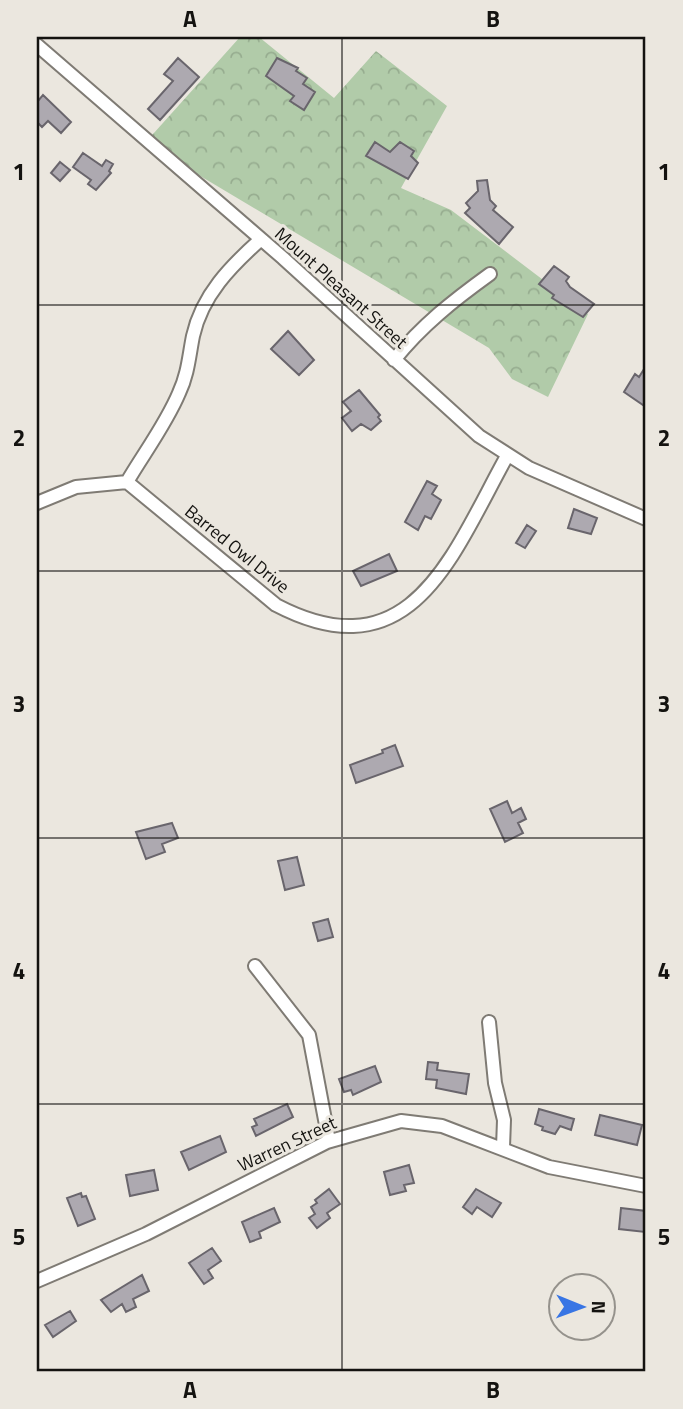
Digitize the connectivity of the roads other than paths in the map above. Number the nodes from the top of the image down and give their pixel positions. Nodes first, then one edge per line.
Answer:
1 (37, 45) edge
2 (260, 240) junction
3 (490, 274) dead end
4 (394, 360) junction
5 (507, 456) junction
6 (127, 482) junction
7 (37, 503) edge
8 (646, 519) edge
9 (255, 966) dead end
10 (489, 1022) dead end
11 (329, 1141) junction
12 (503, 1147) junction
13 (646, 1186) edge
14 (37, 1281) edge

1 - 2 street, Mount Pleasant Street
2 - 4 street, Mount Pleasant Street
2 - 6 street
3 - 4 street
4 - 5 street, Mount Pleasant Street
5 - 6 street, Barred Owl Drive
5 - 8 street, Mount Pleasant Street
6 - 7 street
9 - 11 street
10 - 12 street
11 - 12 street, Warren Street
11 - 14 street, Warren Street
12 - 13 street, Warren Street

